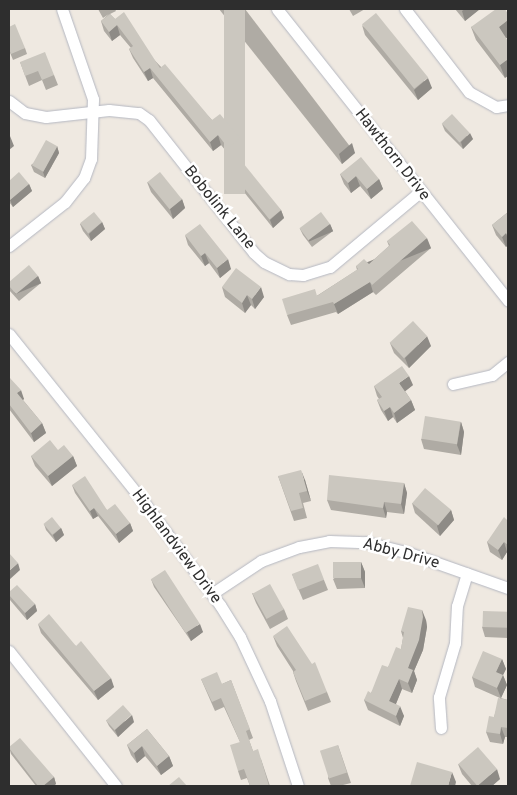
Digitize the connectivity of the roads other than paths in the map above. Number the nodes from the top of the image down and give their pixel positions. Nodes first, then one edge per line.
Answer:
1 (62, 9) edge
2 (278, 9) edge
3 (405, 9) edge
4 (9, 101) edge
5 (508, 104) edge
6 (95, 112) junction
7 (421, 191) junction
8 (9, 246) edge
9 (508, 300) edge
10 (9, 334) edge
11 (508, 362) edge
12 (453, 384) dead end
13 (467, 574) junction
14 (508, 588) edge
15 (213, 593) junction
16 (9, 651) edge
17 (441, 728) dead end
18 (116, 786) edge
19 (298, 786) edge

1 - 6 street
2 - 7 street, Hawthorn Drive
3 - 5 street
4 - 6 street, Bobolink Lane
6 - 7 street, Bobolink Lane
6 - 8 street
7 - 9 street, Hawthorn Drive
10 - 15 street, Highlandview Drive
11 - 12 street
13 - 14 street, Abby Drive
13 - 15 street, Abby Drive
13 - 17 street
15 - 19 street, Highlandview Drive
16 - 18 street

